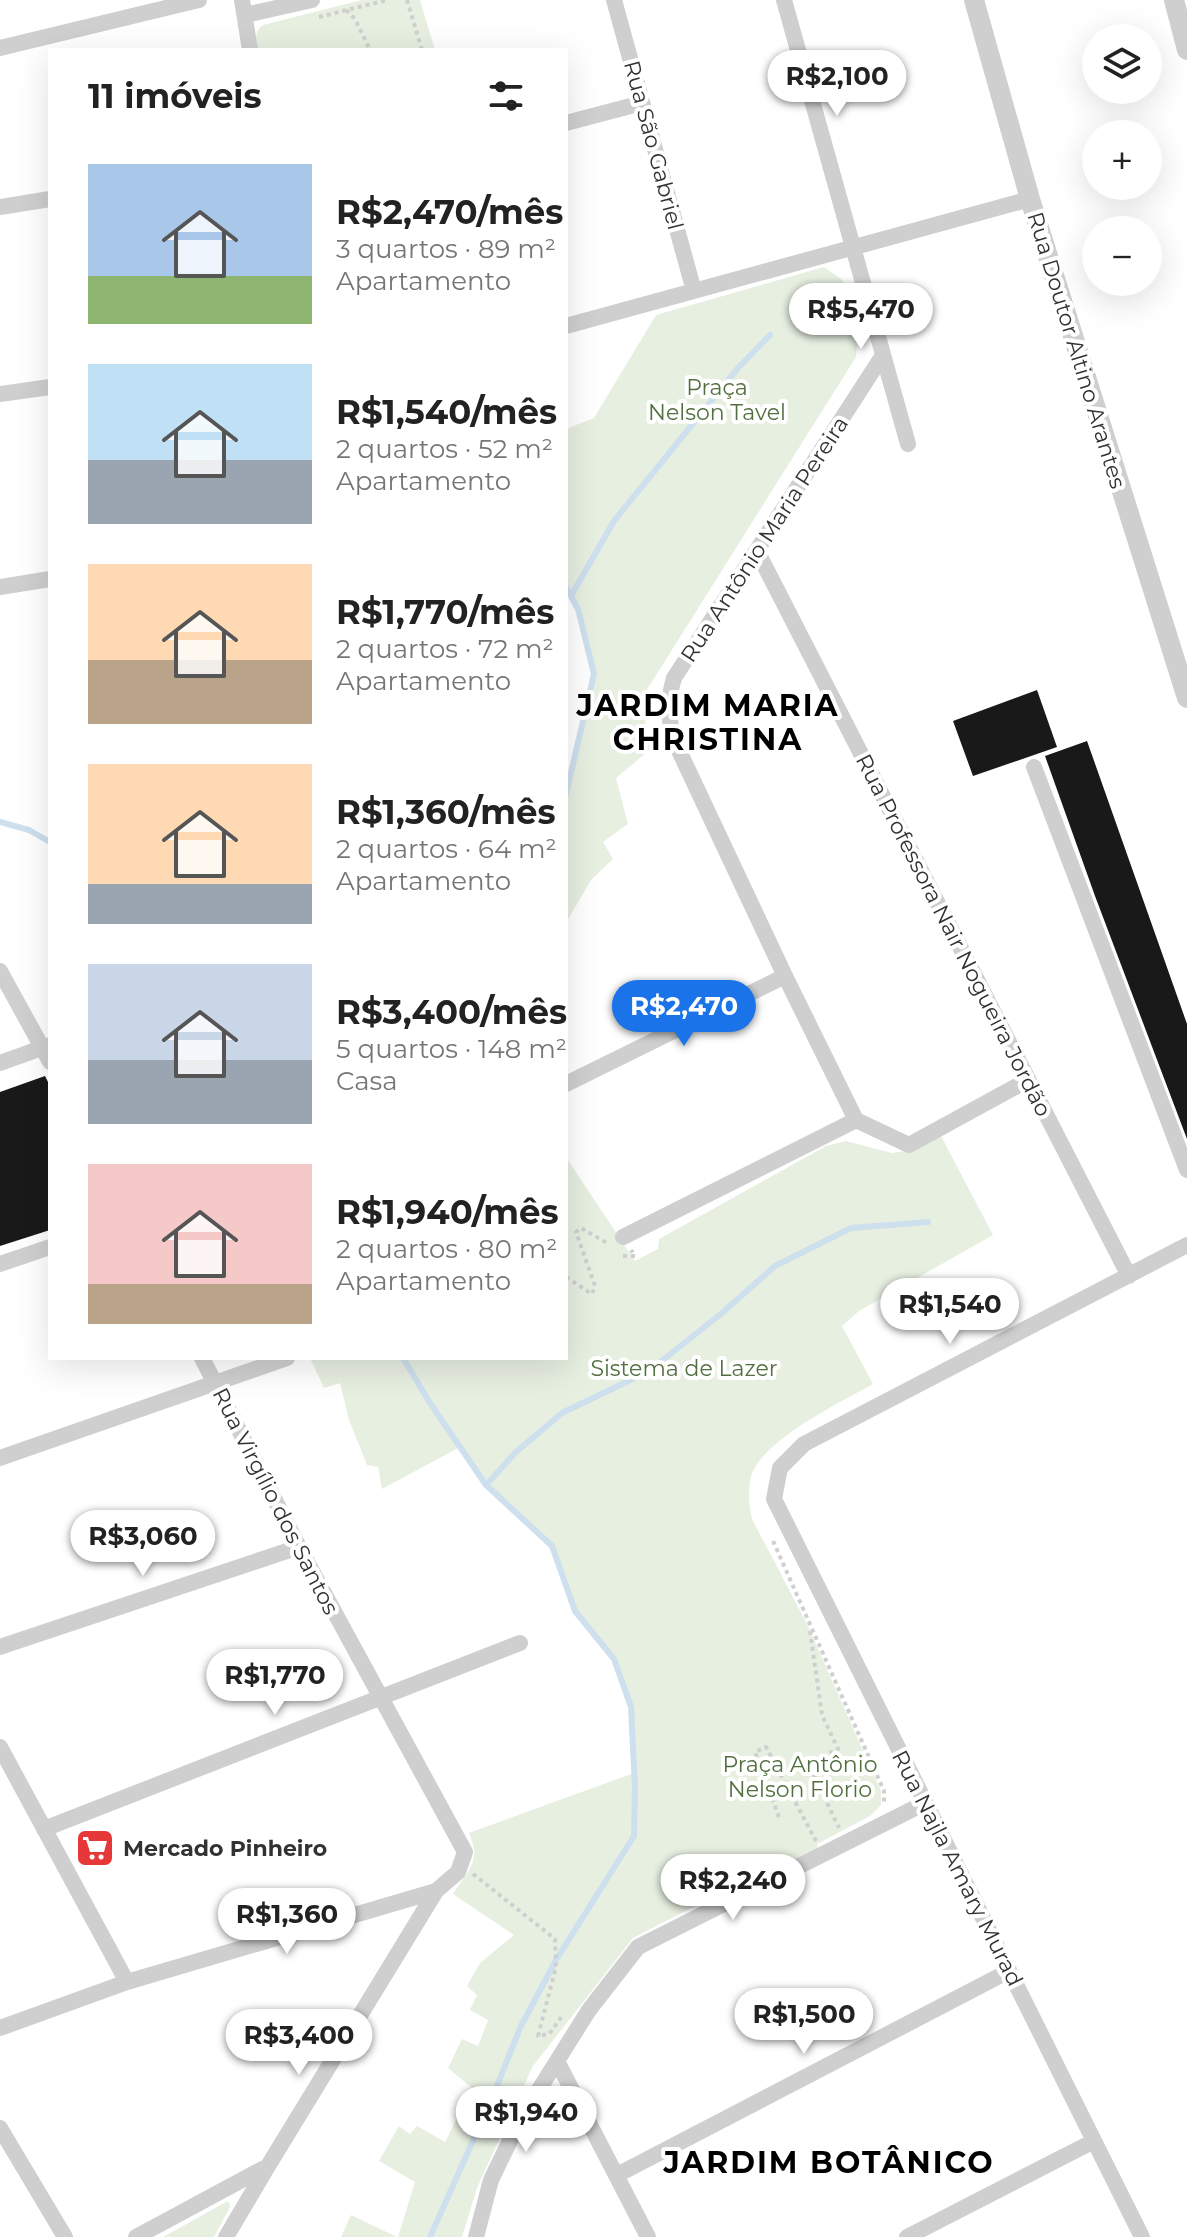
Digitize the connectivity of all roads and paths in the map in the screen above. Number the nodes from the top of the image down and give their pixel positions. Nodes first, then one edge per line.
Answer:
1 (199, 0) edge
2 (312, 0) edge
3 (407, 0) edge
4 (614, 0) edge
5 (784, 0) edge
6 (974, 0) edge
7 (1174, 0) edge
8 (244, 8) edge
9 (346, 10) dead end
10 (0, 48) edge
11 (250, 48) edge
12 (369, 48) edge
13 (421, 48) edge
14 (1187, 50) edge
15 (642, 103) junction
16 (568, 122) edge
17 (48, 199) edge
18 (1030, 199) junction
19 (0, 207) edge
20 (852, 247) junction
21 (694, 291) junction
22 (568, 325) edge
23 (883, 355) junction
24 (48, 387) edge
25 (0, 394) edge
26 (908, 444) dead end
27 (757, 551) junction
28 (48, 579) edge
29 (0, 587) edge
30 (1187, 698) edge
31 (1034, 767) dead end
32 (0, 971) edge
33 (785, 976) junction
34 (48, 1051) edge
35 (0, 1063) edge
36 (1028, 1080) junction
37 (568, 1083) edge
38 (856, 1120) junction
39 (1187, 1170) edge
40 (623, 1237) joint
41 (1187, 1245) edge
42 (48, 1248) edge
43 (0, 1264) edge
44 (1129, 1276) junction
45 (568, 1278) edge
46 (203, 1360) edge
47 (282, 1360) edge
48 (216, 1384) junction
49 (0, 1458) edge
50 (771, 1537) dead end
51 (299, 1547) junction
52 (809, 1625) junction
53 (520, 1643) dead end
54 (0, 1647) edge
55 (380, 1698) junction
56 (0, 1747) edge
57 (829, 1779) dead end
58 (817, 1783) junction
59 (925, 1803) junction
60 (881, 1810) dead end
61 (779, 1817) dead end
62 (44, 1829) junction
63 (817, 1842) dead end
64 (846, 1842) junction
65 (461, 1866) junction
66 (436, 1891) junction
67 (1009, 1971) junction
68 (127, 1982) junction
69 (566, 2011) dead end
70 (0, 2028) edge
71 (557, 2061) junction
72 (0, 2128) edge
73 (1094, 2141) junction
74 (268, 2166) junction
75 (617, 2175) junction
76 (65, 2237) edge
77 (136, 2237) edge
78 (226, 2237) edge
79 (476, 2237) edge
80 (648, 2237) edge
81 (907, 2237) edge
82 (1142, 2237) edge

1 - 10 street
2 - 8 street
3 - 13 path
4 - 15 street, Rua São Gabriel
5 - 20 street
6 - 18 street, Rua Doutor Altino Arantes
7 - 14 street
8 - 11 street
9 - 12 path
15 - 16 street
15 - 21 street, Rua São Gabriel
17 - 19 street
18 - 20 street
18 - 30 street, Rua Doutor Altino Arantes
20 - 21 street
20 - 23 street
21 - 22 street
23 - 26 street
23 - 27 street, Rua Antônio Maria Pereira
24 - 25 street
27 - 33 street, Rua Antônio Maria Pereira
27 - 36 street, Rua Professora Nair Nogueira Jordão
28 - 29 street
31 - 39 street
32 - 34 street
33 - 37 street
33 - 38 street, Rua Antônio Maria Pereira
34 - 35 street
36 - 38 street
36 - 44 street, Rua Professora Nair Nogueira Jordão
38 - 40 street
40 - 45 path
41 - 44 street
42 - 43 street
44 - 59 street, Rua Najla Amary Murad
46 - 48 street, Rua Virgílio dos Santos
47 - 48 street
48 - 49 street
48 - 51 street, Rua Virgílio dos Santos
50 - 52 path
51 - 54 street
51 - 55 street, Rua Virgílio dos Santos
52 - 58 path
52 - 60 path
53 - 55 street
55 - 62 street
55 - 65 street, Rua Virgílio dos Santos
56 - 62 street
57 - 58 path
58 - 64 path
59 - 64 street
59 - 67 street, Rua Najla Amary Murad
61 - 63 path
62 - 68 street
64 - 71 street
65 - 66 street
65 - 69 path
66 - 68 street
66 - 74 street
67 - 73 street, Rua Najla Amary Murad
67 - 75 street
68 - 70 street
71 - 75 street
71 - 79 street
72 - 76 street
73 - 81 street
73 - 82 street, Rua Najla Amary Murad
74 - 77 street
74 - 78 street
75 - 80 street

